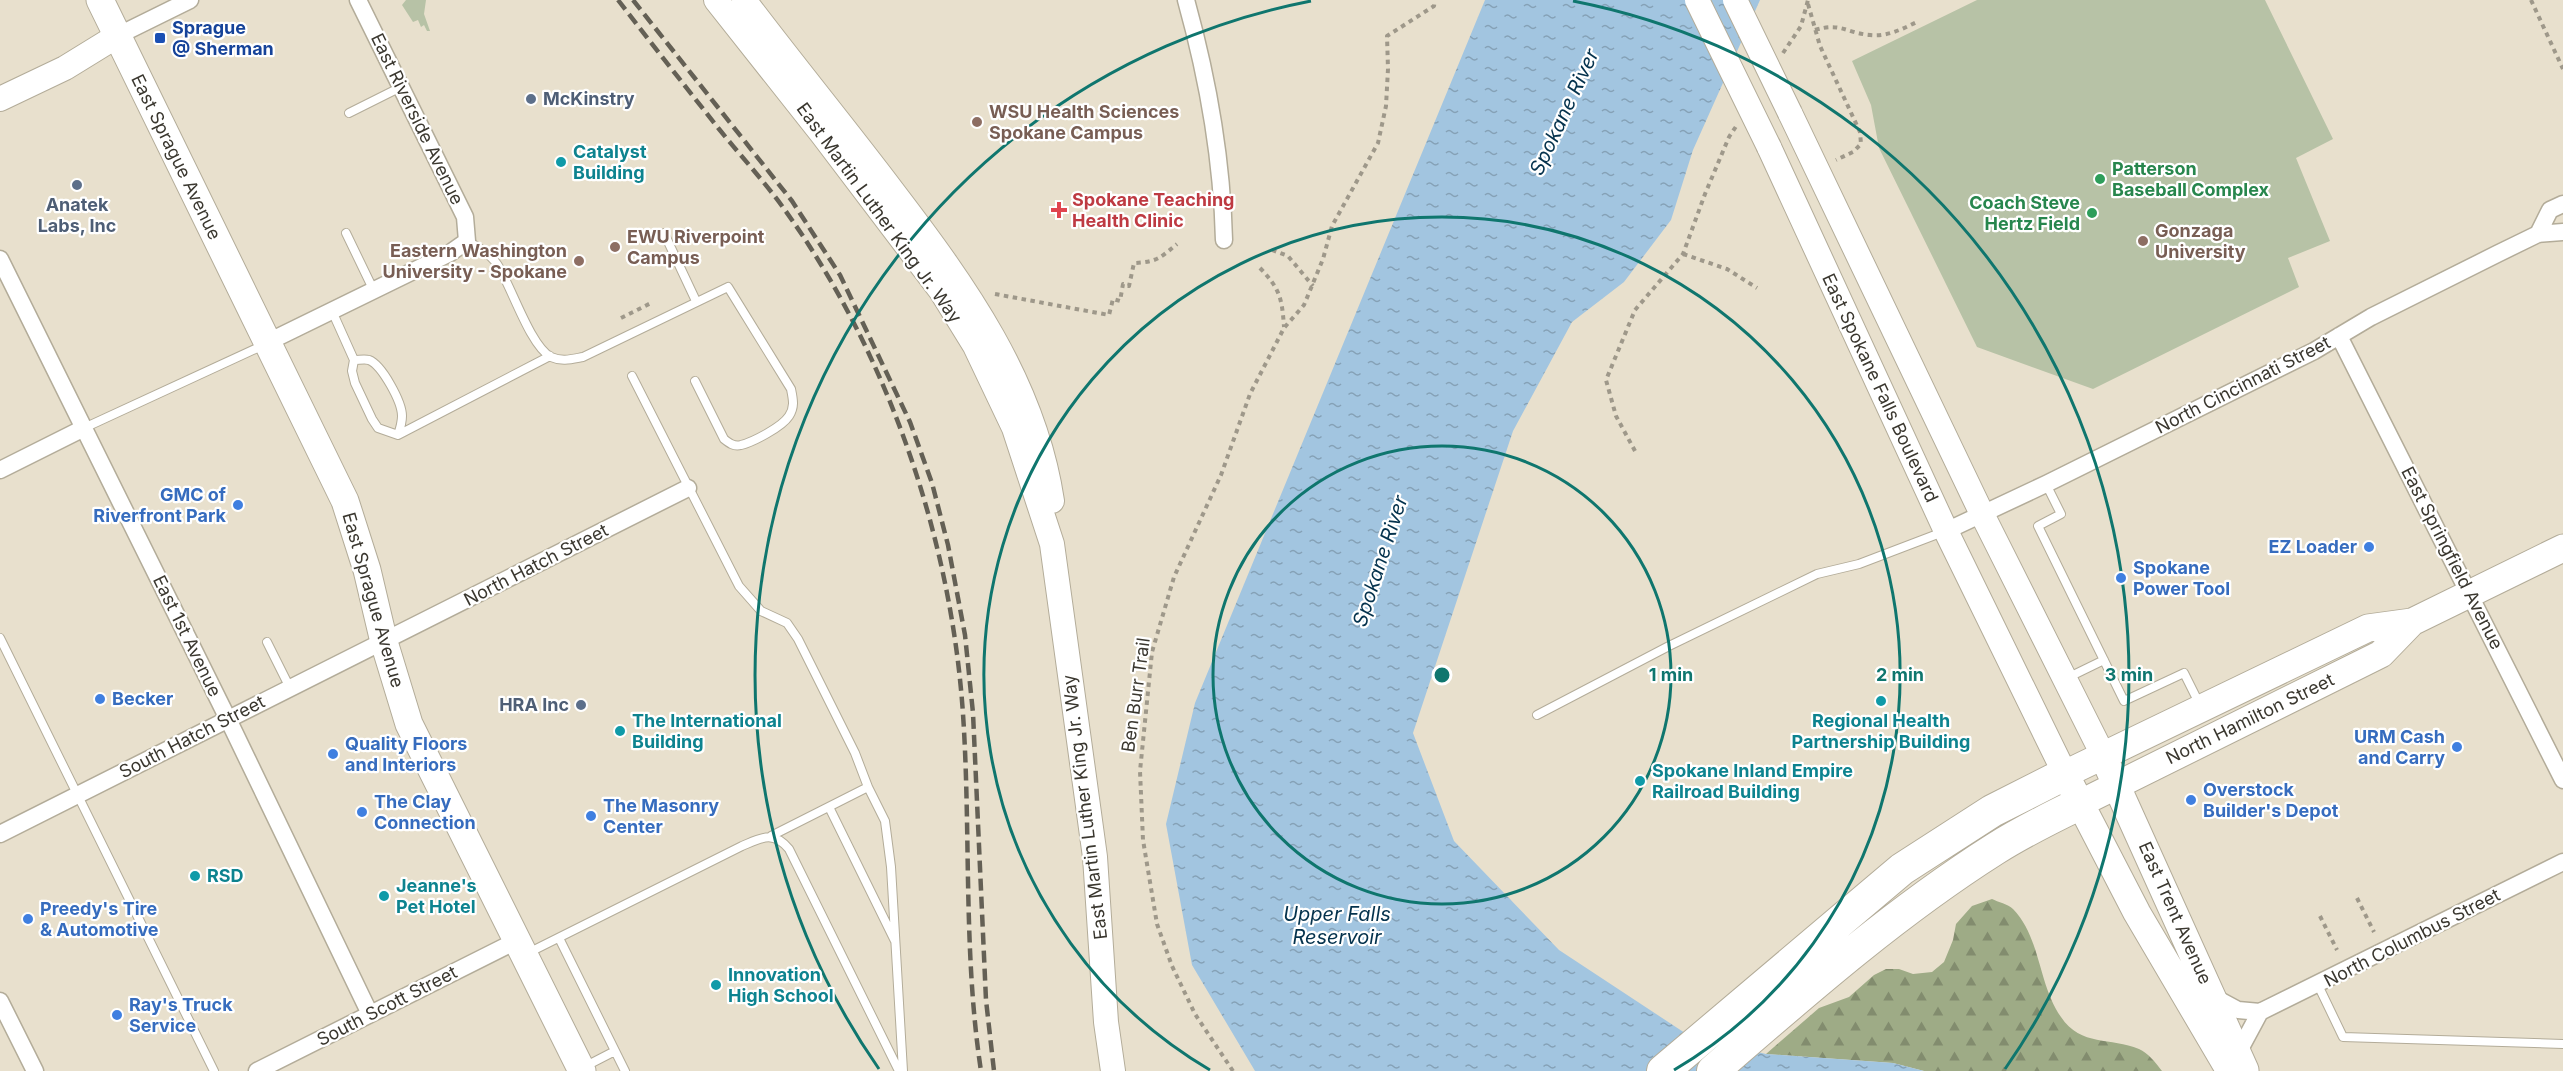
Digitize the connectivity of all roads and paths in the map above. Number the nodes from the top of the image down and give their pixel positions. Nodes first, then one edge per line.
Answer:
1 (100, 0) edge
2 (190, 0) edge
3 (358, 0) edge
4 (716, 0) edge
5 (744, 0) edge
6 (1186, 0) edge
7 (1435, 0) edge
8 (1698, 0) edge
9 (1736, 0) edge
10 (2531, 0) edge
11 (1808, 1) edge
12 (1919, 21) dead end
13 (1815, 30) junction
14 (117, 36) junction
15 (1777, 63) dead end
16 (2563, 69) edge
17 (402, 87) junction
18 (0, 99) edge
19 (349, 113) dead end
20 (1741, 119) dead end
21 (1832, 161) dead end
22 (2563, 204) edge
23 (2563, 232) edge
24 (346, 233) dead end
25 (664, 233) dead end
26 (2538, 234) junction
27 (1224, 240) dead end
28 (467, 241) junction
29 (1177, 243) dead end
30 (1272, 250) dead end
31 (1683, 254) junction
32 (0, 258) edge
33 (1260, 268) dead end
34 (1312, 286) junction
35 (1757, 288) dead end
36 (374, 291) junction
37 (995, 294) dead end
38 (696, 300) junction
39 (653, 302) dead end
40 (332, 311) junction
41 (621, 318) dead end
42 (1284, 328) junction
43 (2339, 336) junction
44 (266, 343) junction
45 (550, 356) junction
46 (354, 360) junction
47 (632, 376) dead end
48 (695, 381) dead end
49 (84, 428) junction
50 (398, 435) junction
51 (1635, 451) dead end
52 (0, 470) edge
53 (2046, 484) junction
54 (688, 488) junction
55 (1982, 514) junction
56 (1946, 531) junction
57 (1052, 544) junction
58 (2563, 548) edge
59 (2470, 593) junction
60 (2412, 622) junction
61 (0, 638) edge
62 (267, 642) dead end
63 (384, 642) junction
64 (2104, 660) junction
65 (2065, 679) junction
66 (290, 688) junction
67 (2201, 708) junction
68 (1537, 715) dead end
69 (228, 719) junction
70 (2103, 755) junction
71 (2065, 774) junction
72 (2563, 780) edge
73 (2117, 785) junction
74 (868, 787) junction
75 (78, 795) junction
76 (2079, 804) junction
77 (829, 807) junction
78 (0, 834) edge
79 (771, 836) junction
80 (2563, 862) edge
81 (2357, 898) dead end
82 (2320, 916) dead end
83 (2374, 932) dead end
84 (559, 938) junction
85 (897, 945) junction
86 (521, 947) junction
87 (2337, 950) dead end
88 (2318, 984) junction
89 (2212, 996) junction
90 (0, 1001) edge
91 (2260, 1012) junction
92 (370, 1014) junction
93 (2563, 1044) edge
94 (615, 1051) junction
95 (2238, 1065) edge
96 (581, 1070) edge
97 (35, 1071) edge
98 (214, 1071) edge
99 (257, 1071) edge
100 (625, 1071) edge
101 (901, 1071) edge
102 (1113, 1071) edge
103 (1233, 1071) edge
104 (1663, 1071) edge
105 (1713, 1071) edge

1 - 14 main road, East Sprague Avenue
2 - 14 street
3 - 17 street, East Riverside Avenue
4 - 57 street, East Martin Luther King Jr. Way
5 - 57 street, East Martin Luther King Jr. Way
6 - 27 street
7 - 34 path, Ben Burr Trail
8 - 56 street, East Spokane Falls Boulevard, bridge
9 - 55 street, East Spokane Falls Boulevard, bridge
10 - 16 path
11 - 13 path
11 - 15 path
12 - 13 path
13 - 21 path
14 - 18 street
14 - 44 main road, East Sprague Avenue
17 - 19 lane
17 - 28 street, East Riverside Avenue
20 - 31 path
22 - 26 street
23 - 26 street, North Cincinnati Street
24 - 36 lane
25 - 38 lane
26 - 43 street, North Cincinnati Street
28 - 36 street
28 - 45 lane
29 - 37 path
30 - 34 path
31 - 35 path
31 - 51 path
32 - 49 street, East 1st Avenue
33 - 42 path
34 - 42 path, Ben Burr Trail
36 - 40 street
38 - 45 lane
38 - 48 lane
39 - 41 path
40 - 44 street
40 - 46 lane
42 - 103 path, Ben Burr Trail
43 - 53 street, North Cincinnati Street
43 - 59 street, East Springfield Avenue
44 - 49 lane
44 - 63 main road, East Sprague Avenue
45 - 50 lane
46 - 50 lane
46 - 50 lane
47 - 54 lane
49 - 52 street
49 - 69 street, East 1st Avenue
53 - 55 street, North Cincinnati Street
53 - 64 lane
54 - 63 street, North Hatch Street
54 - 74 lane
55 - 56 street, North Cincinnati Street
55 - 65 street, East Spokane Falls Boulevard
56 - 68 lane
56 - 71 street, East Spokane Falls Boulevard
57 - 102 street, East Martin Luther King Jr. Way
58 - 59 main road, North Hamilton Street
59 - 60 main road, North Hamilton Street
59 - 72 street, East Springfield Avenue
60 - 67 main road, North Hamilton Street
60 - 73 main road, North Hamilton Street
61 - 75 lane
62 - 66 lane
63 - 66 street, South Hatch Street
63 - 86 main road, East Sprague Avenue
64 - 65 lane
64 - 67 lane
65 - 70 street, East Spokane Falls Boulevard
66 - 69 street, South Hatch Street
67 - 70 main road, North Hamilton Street
69 - 75 street, South Hatch Street
69 - 92 street, East 1st Avenue
70 - 71 main road, North Hamilton Street
70 - 73 main road, East Trent Avenue
71 - 76 main road, East Trent Avenue
71 - 104 highway
73 - 76 main road, North Hamilton Street
73 - 89 main road, East Trent Avenue
74 - 77 lane
74 - 85 lane
75 - 78 street, South Hatch Street
75 - 98 lane
76 - 95 main road, East Trent Avenue
76 - 105 highway
77 - 79 lane
77 - 85 lane
79 - 84 lane
79 - 101 lane
80 - 88 street, North Columbus Street
81 - 83 path
82 - 87 path
84 - 86 lane
84 - 94 lane
85 - 101 lane
86 - 92 street, South Scott Street
86 - 96 main road, East Sprague Avenue
88 - 91 street, North Columbus Street
88 - 93 lane
89 - 91 street
89 - 95 main road, East Trent Avenue
90 - 97 street
91 - 95 street
92 - 99 street, South Scott Street
94 - 96 lane
94 - 100 lane

